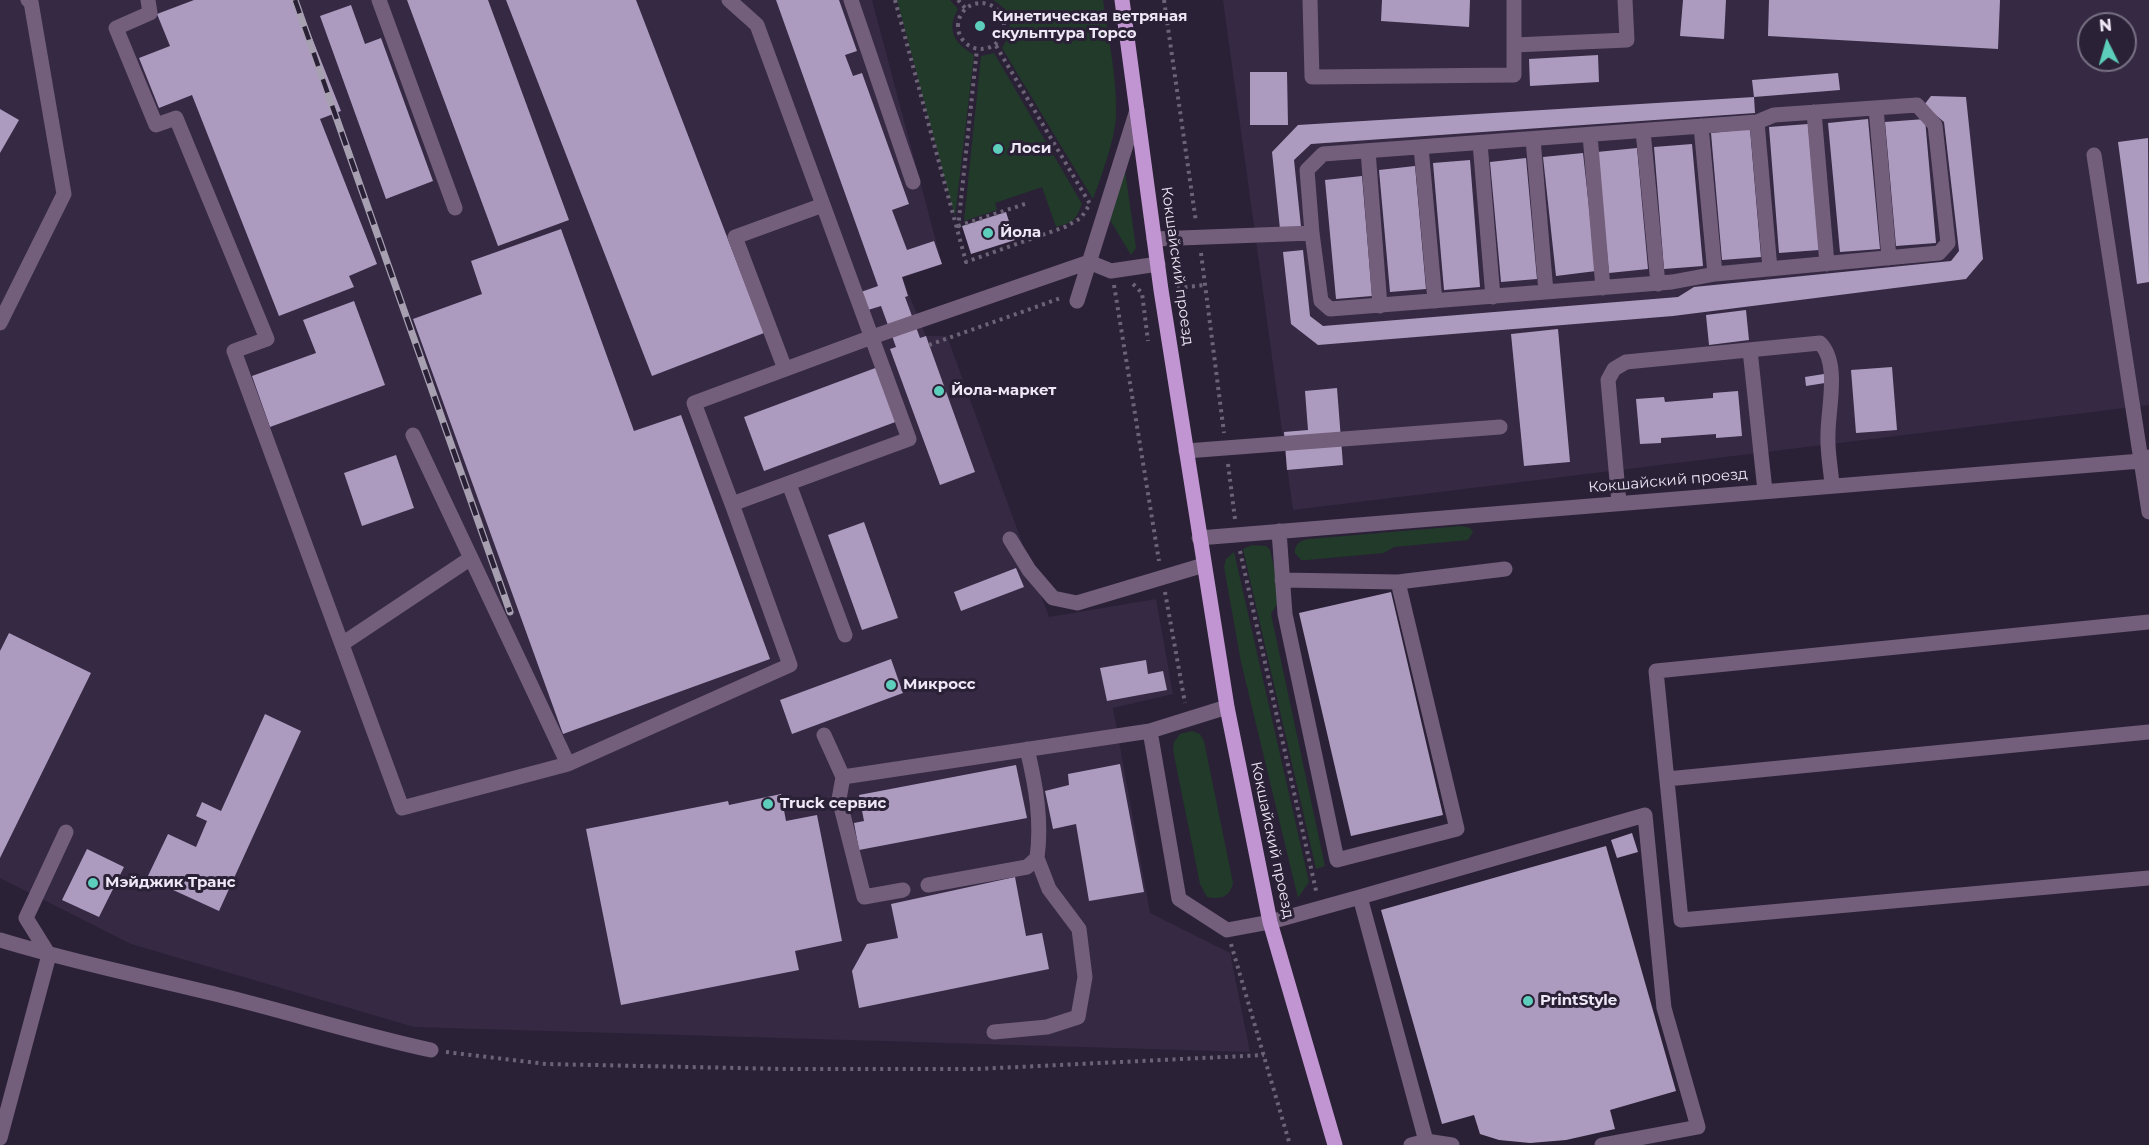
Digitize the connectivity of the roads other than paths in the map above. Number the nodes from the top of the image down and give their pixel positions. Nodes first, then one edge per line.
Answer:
1 (28, 0) edge
2 (148, 0) edge
3 (379, 0) edge
4 (729, 0) edge
5 (851, 0) edge
6 (1122, 0) edge
7 (1310, 0) edge
8 (1514, 0) edge
9 (1625, 0) edge
10 (1514, 45) junction
11 (1876, 108) junction
12 (1137, 110) junction
13 (1814, 112) junction
14 (1757, 122) junction
15 (1701, 126) junction
16 (1643, 131) junction
17 (1590, 135) junction
18 (1533, 139) junction
19 (1480, 143) junction
20 (1421, 147) junction
21 (1368, 151) junction
22 (2094, 155) dead end
23 (913, 182) dead end
24 (823, 205) junction
25 (455, 207) dead end
26 (1312, 233) junction
27 (1154, 239) junction
28 (1889, 258) junction
29 (1089, 262) junction
30 (1158, 264) junction
31 (1827, 264) junction
32 (1770, 269) junction
33 (1715, 274) junction
34 (1658, 284) junction
35 (1603, 288) junction
36 (1546, 292) junction
37 (1079, 296) road end
38 (1493, 297) junction
39 (1435, 301) junction
40 (1380, 306) junction
41 (0, 323) edge
42 (872, 337) junction
43 (1750, 350) junction
44 (786, 369) junction
45 (1500, 427) dead end
46 (413, 435) dead end
47 (1186, 451) junction
48 (2145, 459) edge
49 (789, 484) junction
50 (1832, 486) junction
51 (1765, 491) junction
52 (1619, 503) junction
53 (732, 504) junction
54 (2149, 512) edge
55 (1278, 531) junction
56 (1199, 537) junction
57 (1010, 539) dead end
58 (471, 558) junction
59 (1204, 565) junction
60 (1505, 569) dead end
61 (1282, 580) junction
62 (1398, 582) junction
63 (2149, 622) edge
64 (845, 634) dead end
65 (342, 644) junction
66 (1227, 707) junction
67 (1150, 731) junction
68 (2149, 732) edge
69 (824, 735) dead end
70 (1027, 749) junction
71 (568, 764) junction
72 (843, 777) junction
73 (1666, 779) junction
74 (66, 832) dead end
75 (1037, 858) junction
76 (2149, 878) edge
77 (927, 885) dead end
78 (903, 890) dead end
79 (1360, 897) junction
80 (1270, 922) junction
81 (0, 940) edge
82 (49, 955) junction
83 (994, 1032) dead end
84 (431, 1050) road end
85 (0, 1138) edge
86 (1419, 1143) edge
87 (1335, 1145) edge
88 (1452, 1145) edge
89 (1602, 1145) edge

1 - 41 street
2 - 65 street
3 - 25 street
4 - 24 street
5 - 23 street
6 - 12 main road, Кокшайский проезд
7 - 10 street
8 - 10 street
9 - 10 street
11 - 13 street
11 - 28 street
11 - 28 street
12 - 27 main road, Кокшайский проезд
12 - 29 street
13 - 14 street
13 - 31 street
14 - 15 street
14 - 32 street
15 - 16 street
15 - 33 street
16 - 17 street
16 - 34 street
17 - 18 street
17 - 35 street
18 - 19 street
18 - 36 street
19 - 20 street
19 - 38 street
20 - 21 street
20 - 39 street
21 - 26 street
21 - 40 street
22 - 48 street
24 - 42 street
24 - 44 street
26 - 27 street
26 - 40 street
27 - 30 main road, Кокшайский проезд
28 - 31 street
29 - 30 street
29 - 37 street
29 - 42 street
30 - 47 main road, Кокшайский проезд
31 - 32 street
32 - 33 street
33 - 34 street
34 - 35 street
35 - 36 street
36 - 38 street
38 - 39 street
39 - 40 street
42 - 44 street
42 - 49 street
43 - 50 street
43 - 51 street
43 - 52 street
44 - 53 street
45 - 47 street
46 - 58 street
47 - 56 main road, Кокшайский проезд
48 - 50 street, Кокшайский проезд
48 - 54 street
49 - 53 street
49 - 64 street
50 - 51 street, Кокшайский проезд
51 - 52 street, Кокшайский проезд
52 - 55 street, Кокшайский проезд
53 - 71 street
55 - 56 street, Кокшайский проезд
55 - 61 street
56 - 59 main road, Кокшайский проезд
57 - 59 street
58 - 65 street
58 - 71 street
59 - 66 main road, Кокшайский проезд
60 - 62 street
61 - 62 street
61 - 62 street
63 - 73 street
65 - 71 street
66 - 67 street
66 - 80 main road, Кокшайский проезд
67 - 70 street
67 - 80 street
68 - 73 street
69 - 72 street
70 - 72 street
70 - 75 street
72 - 78 street
73 - 76 street
74 - 82 street
75 - 77 street
75 - 83 street
79 - 80 street
79 - 86 street
79 - 89 street
80 - 87 main road, Кокшайский проезд
81 - 82 street
82 - 84 street
82 - 85 street
86 - 88 street

